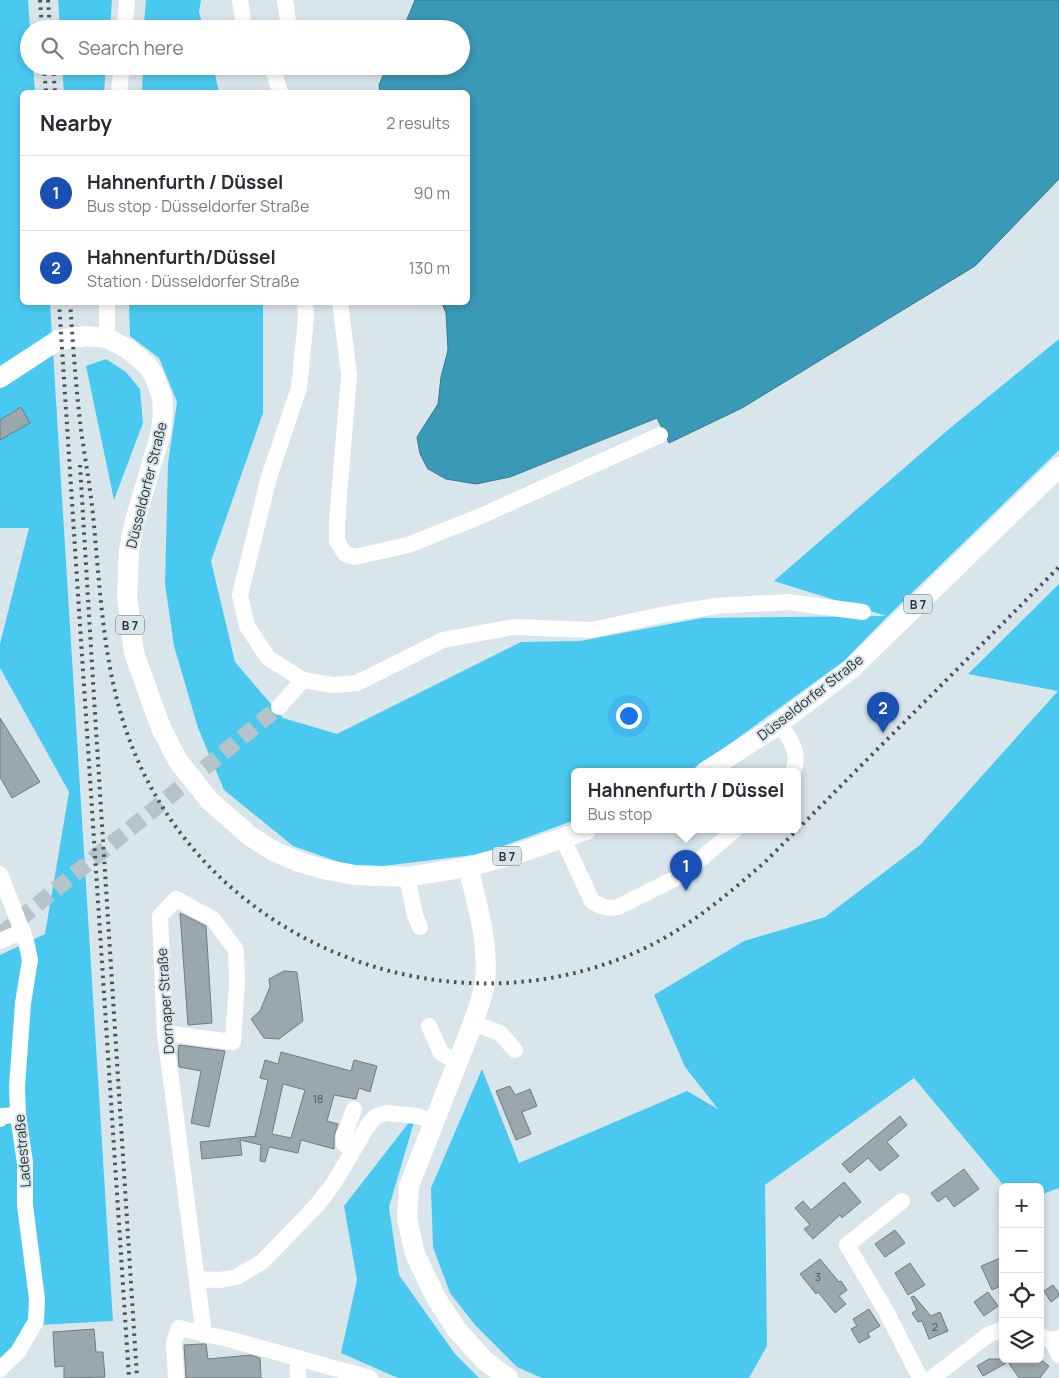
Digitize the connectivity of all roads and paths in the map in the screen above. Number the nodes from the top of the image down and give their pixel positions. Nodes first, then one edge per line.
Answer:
1 (127, 0) edge
2 (240, 0) edge
3 (285, 0) edge
4 (126, 20) edge
5 (243, 20) edge
6 (288, 20) edge
7 (121, 75) edge
8 (275, 75) edge
9 (119, 90) edge
10 (279, 90) edge
11 (107, 305) edge
12 (305, 305) edge
13 (340, 305) edge
14 (107, 338) junction
15 (0, 378) edge
16 (660, 435) dead end
17 (1059, 467) edge
18 (863, 612) dead end
19 (303, 680) junction
20 (279, 707) tunnel mouth
21 (780, 724) junction
22 (711, 768) edge
23 (795, 768) edge
24 (578, 833) edge
25 (731, 833) edge
26 (563, 839) junction
27 (468, 867) junction
28 (0, 874) edge
29 (407, 877) junction
30 (420, 927) dead end
31 (22, 931) junction
32 (0, 941) edge
33 (474, 1023) junction
34 (429, 1026) dead end
35 (165, 1033) junction
36 (515, 1050) dead end
37 (458, 1062) junction
38 (354, 1109) dead end
39 (18, 1115) junction
40 (0, 1119) edge
41 (435, 1122) junction
42 (353, 1150) junction
43 (902, 1201) dead end
44 (197, 1280) junction
45 (999, 1331) edge
46 (204, 1335) junction
47 (1050, 1338) edge
48 (1059, 1355) edge
49 (297, 1358) junction
50 (2, 1364) edge
51 (176, 1378) edge
52 (298, 1378) edge
53 (370, 1378) edge
54 (508, 1378) edge
55 (920, 1378) edge
56 (932, 1378) edge

1 - 4 street
2 - 5 street
3 - 6 street
7 - 9 street
8 - 10 street
11 - 14 street
12 - 19 street
13 - 16 street
14 - 15 main road, Düsseldorfer Straße / B 7
14 - 29 main road, Düsseldorfer Straße / B 7
17 - 21 main road, Düsseldorfer Straße / B 7
18 - 19 street
19 - 20 street
21 - 22 main road, Düsseldorfer Straße / B 7
21 - 23 street
24 - 26 main road, Düsseldorfer Straße / B 7
25 - 26 street
26 - 27 main road, Düsseldorfer Straße / B 7
27 - 29 main road, Düsseldorfer Straße / B 7
27 - 33 main road
28 - 31 street, Ladestraße
29 - 30 street
31 - 32 street
31 - 39 street, Ladestraße
33 - 36 street
33 - 37 main road
34 - 37 street
35 - 35 street, Dornaper Straße
35 - 44 street, Dornaper Straße
37 - 41 main road
38 - 42 street
39 - 40 street
39 - 50 street, Ladestraße
41 - 42 street
41 - 54 main road
42 - 44 street
43 - 55 street
44 - 46 street, Dornaper Straße
45 - 56 street
46 - 49 street
46 - 51 street
47 - 48 street
49 - 52 street
49 - 53 street

